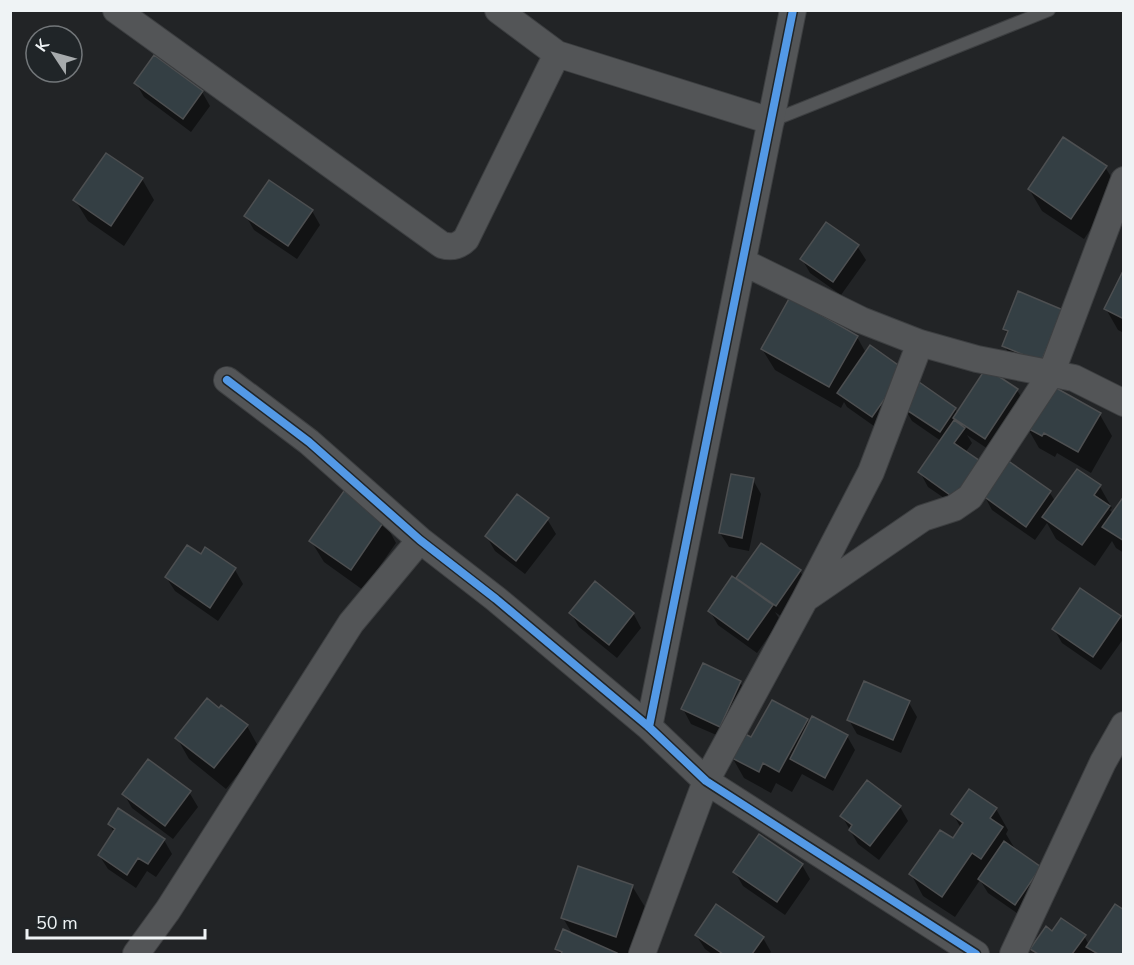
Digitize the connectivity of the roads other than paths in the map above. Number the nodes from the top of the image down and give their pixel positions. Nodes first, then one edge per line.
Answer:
1 (116, 10) edge
2 (498, 10) edge
3 (793, 10) edge
4 (1049, 10) edge
5 (142, 18) edge
6 (557, 54) junction
7 (771, 121) junction
8 (1124, 180) edge
9 (742, 262) junction
10 (920, 344) junction
11 (1051, 374) junction
12 (227, 380) dead end
13 (1124, 403) edge
14 (420, 540) junction
15 (805, 599) junction
16 (1124, 724) edge
17 (649, 727) junction
18 (706, 781) junction
19 (147, 951) edge
20 (642, 954) edge
21 (976, 954) edge
22 (1013, 954) edge

1 - 5 street
2 - 6 street
3 - 7 street
4 - 7 lane
5 - 6 street
6 - 7 street
7 - 9 street
8 - 11 street
9 - 10 street
9 - 17 street
10 - 11 street
10 - 15 street
11 - 13 street
11 - 15 street
12 - 14 street
14 - 17 street
14 - 19 street
15 - 18 street
16 - 22 street
17 - 18 street
18 - 20 street
18 - 21 street

